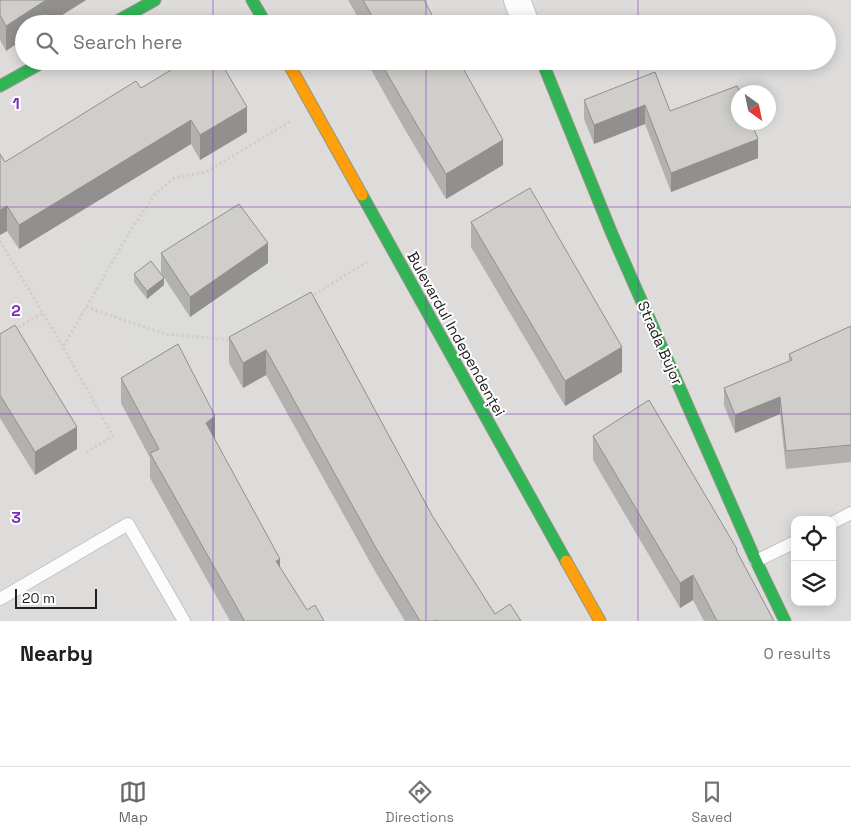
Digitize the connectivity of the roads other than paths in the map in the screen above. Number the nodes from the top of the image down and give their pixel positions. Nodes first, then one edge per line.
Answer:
1 (155, 0) edge
2 (252, 0) edge
3 (517, 0) edge
4 (128, 15) edge
5 (261, 15) edge
6 (523, 15) edge
7 (29, 70) edge
8 (291, 70) edge
9 (546, 70) edge
10 (0, 86) edge
11 (851, 514) edge
12 (836, 521) edge
13 (791, 544) edge
14 (756, 561) junction
15 (0, 599) edge
16 (184, 621) edge
17 (600, 621) edge
18 (785, 621) edge

1 - 4 street
2 - 5 street
3 - 6 street
7 - 10 street
8 - 17 street, Bulevardul Independenței
9 - 14 street, Strada Bujor
11 - 12 lane
13 - 14 lane
14 - 18 street, Strada Bujor
15 - 16 lane

